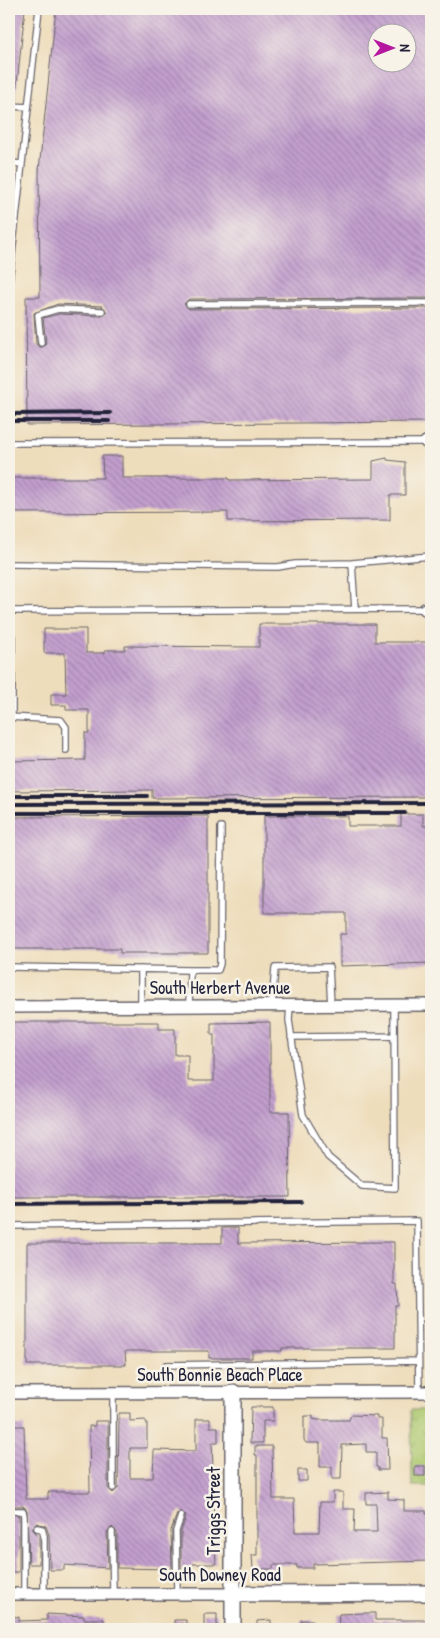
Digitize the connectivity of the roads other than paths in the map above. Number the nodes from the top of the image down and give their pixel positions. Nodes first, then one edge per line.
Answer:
1 (39, 9) edge
2 (9, 106) edge
3 (28, 107) junction
4 (9, 163) edge
5 (22, 164) junction
6 (17, 210) junction
7 (9, 213) edge
8 (9, 282) edge
9 (431, 302) edge
10 (189, 304) dead end
11 (102, 311) dead end
12 (41, 344) dead end
13 (429, 442) edge
14 (9, 443) edge
15 (431, 556) edge
16 (352, 563) junction
17 (9, 564) edge
18 (355, 609) junction
19 (428, 609) edge
20 (9, 611) edge
21 (12, 637) dead end
22 (10, 717) edge
23 (66, 750) dead end
24 (221, 827) dead end
25 (9, 967) edge
26 (141, 969) junction
27 (190, 970) junction
28 (272, 1005) junction
29 (290, 1005) junction
30 (331, 1005) junction
31 (394, 1005) junction
32 (431, 1005) edge
33 (141, 1006) junction
34 (189, 1006) junction
35 (9, 1007) edge
36 (394, 1036) junction
37 (292, 1037) junction
38 (9, 1226) edge
39 (418, 1361) junction
40 (166, 1364) dead end
41 (232, 1392) junction
42 (425, 1392) edge
43 (9, 1393) edge
44 (113, 1393) junction
45 (113, 1488) dead end
46 (12, 1511) dead end
47 (180, 1516) dead end
48 (37, 1528) dead end
49 (112, 1532) dead end
50 (431, 1593) edge
51 (9, 1594) edge
52 (24, 1594) junction
53 (44, 1594) junction
54 (113, 1594) junction
55 (177, 1594) junction
56 (233, 1594) junction
57 (233, 1629) edge

1 - 3 lane
2 - 3 lane
3 - 5 lane
4 - 5 lane
5 - 6 lane
6 - 7 lane
6 - 8 lane
9 - 10 lane
11 - 12 lane
13 - 14 lane
15 - 16 lane
16 - 17 lane
16 - 18 lane
18 - 19 lane
18 - 20 lane
21 - 22 lane
22 - 23 lane
24 - 27 lane
25 - 26 lane
26 - 27 lane
26 - 33 lane
27 - 34 lane
28 - 29 street, South Herbert Avenue
28 - 30 lane
28 - 34 street, South Herbert Avenue
29 - 30 street, South Herbert Avenue
29 - 37 lane
30 - 31 street, South Herbert Avenue
31 - 32 street, South Herbert Avenue
31 - 36 lane
33 - 34 street, South Herbert Avenue
33 - 35 street, South Herbert Avenue
36 - 37 lane
36 - 37 lane
38 - 39 lane
39 - 40 lane
39 - 42 lane
41 - 42 street, South Bonnie Beach Place
41 - 44 street, South Bonnie Beach Place
41 - 56 street, Triggs Street
43 - 44 street, South Bonnie Beach Place
44 - 45 lane
46 - 52 lane
47 - 55 lane
48 - 53 lane
49 - 54 lane
50 - 56 street, South Downey Road
51 - 52 street, South Downey Road
52 - 53 street, South Downey Road
53 - 54 street, South Downey Road
54 - 55 street, South Downey Road
55 - 56 street, South Downey Road
56 - 57 street, Triggs Street

